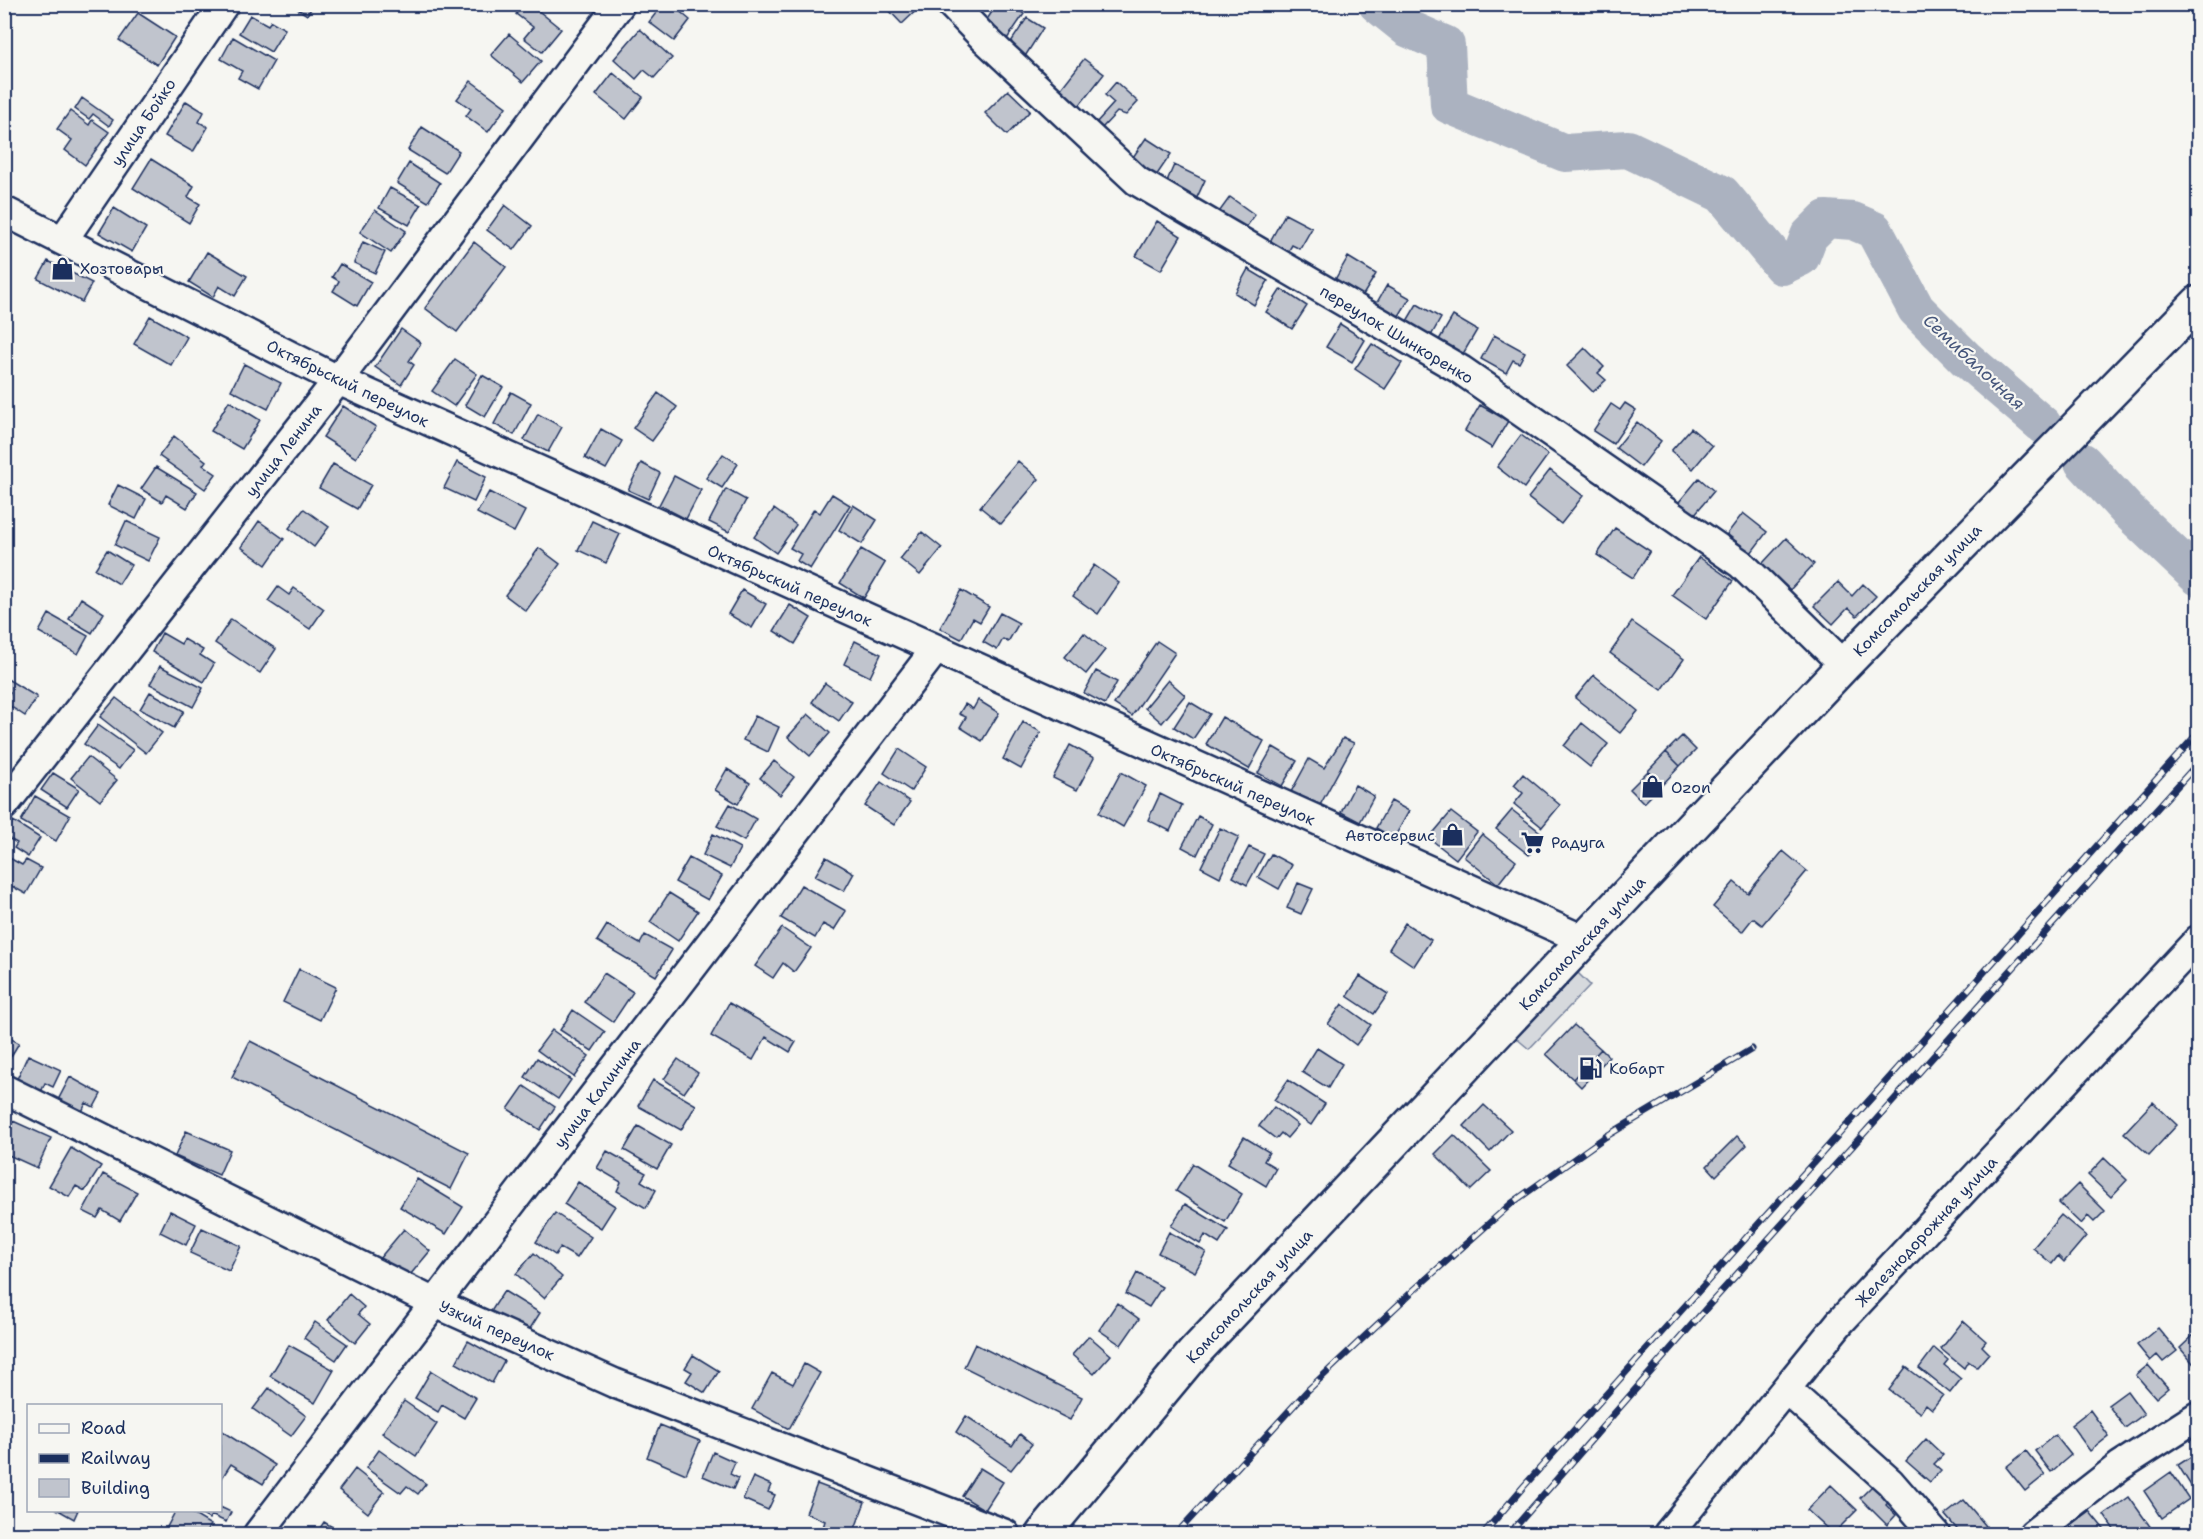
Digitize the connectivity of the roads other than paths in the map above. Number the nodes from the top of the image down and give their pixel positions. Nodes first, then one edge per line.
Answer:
1 (224, 4) edge
2 (620, 4) edge
3 (951, 4) edge
4 (4, 211) edge
5 (63, 240) junction
6 (2199, 303) edge
7 (338, 380) junction
8 (935, 650) junction
9 (1844, 665) junction
10 (4, 805) edge
11 (1584, 940) junction
12 (2194, 954) edge
13 (4, 1089) edge
14 (435, 1303) junction
15 (1786, 1389) junction
16 (2199, 1416) edge
17 (258, 1534) edge
18 (1005, 1534) edge
19 (1043, 1534) edge
20 (1668, 1534) edge
21 (1935, 1534) edge
22 (2033, 1534) edge

1 - 5 street, улица Бойко
2 - 7 street, улица Ленина
3 - 9 street, переулок Шинкоренко
4 - 5 street, Октябрьский переулок
5 - 7 street, Октябрьский переулок
6 - 9 main road, Комсомольская улица
7 - 8 street, Октябрьский переулок
7 - 10 street, улица Ленина
8 - 11 street, Октябрьский переулок
8 - 14 street, улица Калинина
9 - 11 main road, Комсомольская улица
11 - 19 main road, Комсомольская улица
12 - 15 street, Железнодорожная улица
13 - 14 street, Узкий переулок
14 - 17 street, улица Калинина
14 - 18 street, Узкий переулок
15 - 20 street, Железнодорожная улица
15 - 21 street
16 - 22 street

